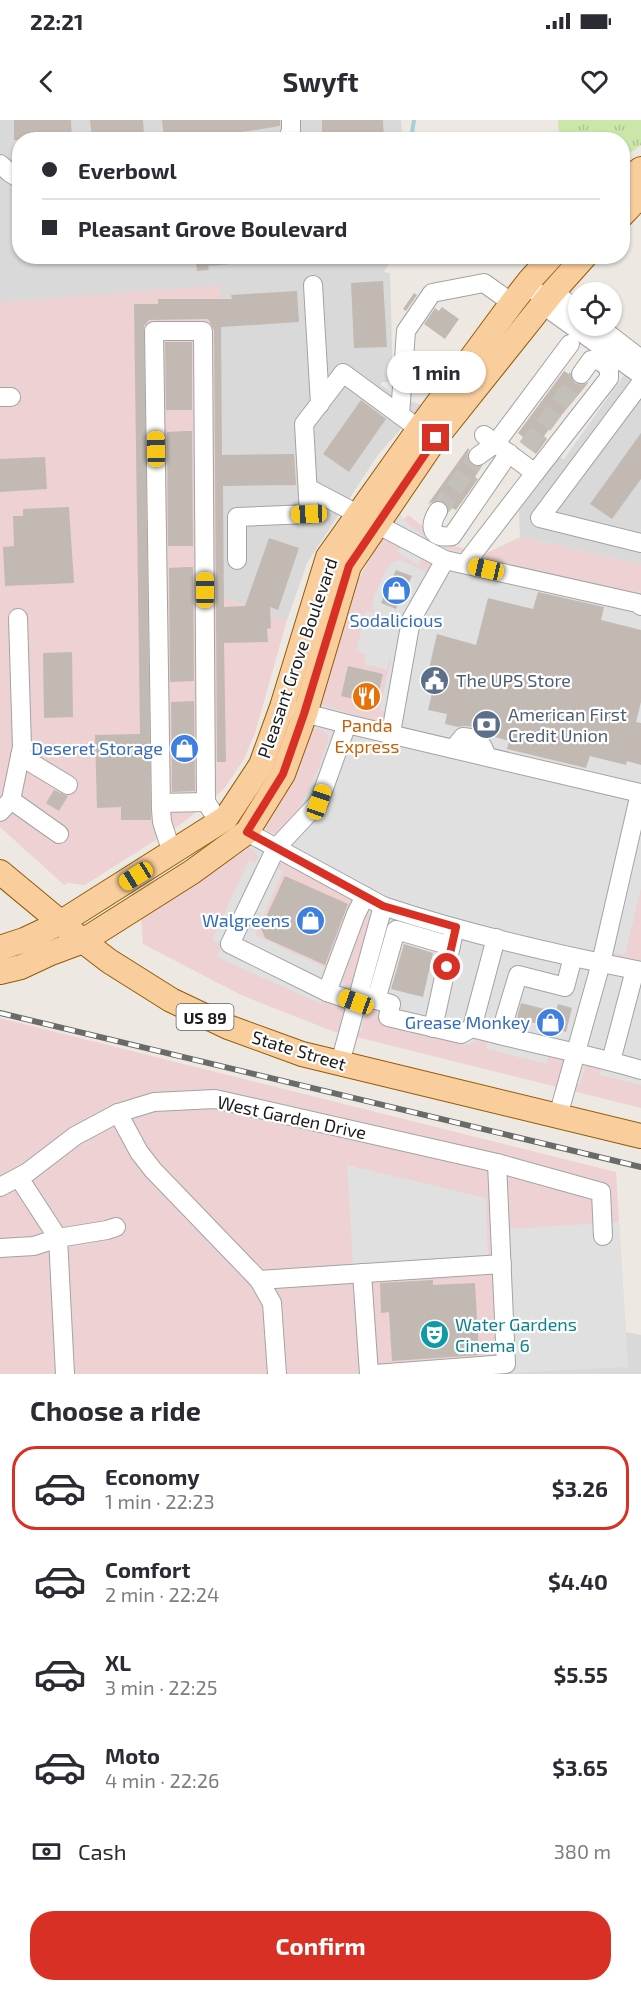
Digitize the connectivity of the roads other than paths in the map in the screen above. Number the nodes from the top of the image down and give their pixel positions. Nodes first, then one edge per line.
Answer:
1 (641, 195) edge
2 (630, 207) edge
3 (545, 264) edge
4 (578, 264) edge
5 (527, 284) junction
6 (313, 285) dead end
7 (546, 300) junction
8 (512, 303) junction
9 (568, 314) edge
10 (598, 336) edge
11 (611, 336) edge
12 (570, 344) dead end
13 (641, 359) edge
14 (581, 374) tunnel mouth
15 (641, 375) edge
16 (641, 383) edge
17 (320, 404) junction
18 (410, 422) junction
19 (506, 447) junction
20 (478, 456) tunnel mouth
21 (535, 473) junction
22 (308, 488) junction
23 (438, 511) tunnel mouth
24 (367, 521) junction
25 (641, 543) edge
26 (237, 560) dead end
27 (445, 560) junction
28 (465, 564) junction
29 (641, 606) edge
30 (18, 618) dead end
31 (293, 710) junction
32 (347, 724) junction
33 (391, 733) junction
34 (20, 756) junction
35 (68, 784) dead end
36 (641, 793) edge
37 (206, 802) junction
38 (161, 803) junction
39 (6, 806) edge
40 (219, 822) junction
41 (247, 832) junction
42 (59, 834) dead end
43 (276, 848) junction
44 (172, 853) junction
45 (0, 872) edge
46 (365, 896) junction
47 (383, 906) junction
48 (60, 923) junction
49 (456, 927) junction
50 (496, 938) junction
51 (82, 941) junction
52 (451, 946) junction
53 (0, 948) edge
54 (573, 957) junction
55 (601, 963) junction
56 (638, 970) edge
57 (0, 972) edge
58 (327, 992) junction
59 (357, 999) junction
60 (376, 1000) junction
61 (433, 1028) junction
62 (472, 1028) junction
63 (500, 1035) junction
64 (576, 1054) junction
65 (610, 1061) junction
66 (340, 1063) junction
67 (641, 1070) edge
68 (118, 1113) junction
69 (558, 1116) junction
70 (641, 1136) edge
71 (497, 1163) junction
72 (19, 1178) junction
73 (0, 1187) edge
74 (116, 1227) dead end
75 (603, 1236) dead end
76 (58, 1238) junction
77 (0, 1248) edge
78 (502, 1264) junction
79 (362, 1273) junction
80 (259, 1280) junction
81 (65, 1374) edge
82 (277, 1374) edge
83 (369, 1374) edge
84 (375, 1374) edge

1 - 2 main road
3 - 5 main road, Pleasant Grove Boulevard
4 - 7 main road, Pleasant Grove Boulevard
5 - 7 street
5 - 8 main road, Pleasant Grove Boulevard
6 - 17 street
7 - 9 street
7 - 24 main road, Pleasant Grove Boulevard
8 - 18 main road, Pleasant Grove Boulevard
8 - 18 street
10 - 15 street
11 - 13 street
12 - 19 street
14 - 21 street
16 - 25 street
17 - 18 street
17 - 22 street
18 - 24 main road, Pleasant Grove Boulevard
19 - 20 street
19 - 21 street
19 - 23 street
21 - 28 street
22 - 24 street
22 - 26 street
24 - 27 street
24 - 31 main road, Pleasant Grove Boulevard
27 - 28 street
27 - 33 street
28 - 29 street
30 - 34 street
31 - 32 street
31 - 40 main road, Pleasant Grove Boulevard
31 - 41 main road, Pleasant Grove Boulevard
32 - 33 street
32 - 43 street
33 - 36 street
34 - 35 street
34 - 39 street
36 - 55 street
37 - 38 street
37 - 38 street
37 - 40 street
38 - 44 street
39 - 42 street
40 - 44 main road, Pleasant Grove Boulevard
41 - 43 street
41 - 51 main road, Pleasant Grove Boulevard
43 - 46 street
43 - 58 street
44 - 48 main road, Pleasant Grove Boulevard
45 - 48 main road, State Street / US 89
46 - 47 street
46 - 58 street
47 - 49 street
47 - 59 street
48 - 51 main road, State Street / US 89
48 - 53 main road, Pleasant Grove Boulevard
49 - 50 street
49 - 52 street
50 - 54 street
50 - 62 street
51 - 57 main road, Pleasant Grove Boulevard
51 - 66 main road, State Street / US 89
52 - 60 street
52 - 61 street
54 - 55 street
54 - 63 street
55 - 56 street
55 - 64 street
56 - 65 street
58 - 59 street
59 - 60 street
59 - 66 street
60 - 61 street
61 - 62 street
62 - 63 street
63 - 64 street
64 - 65 street
64 - 69 street
65 - 67 street
66 - 69 main road, State Street / US 89
68 - 71 street, West Garden Drive
68 - 72 street, West Garden Drive
68 - 80 street
69 - 70 main road, State Street / US 89
71 - 75 street, West Garden Drive
71 - 78 street
72 - 73 street, West Garden Drive
72 - 76 street
74 - 76 street
76 - 77 street
76 - 81 street
78 - 79 street
78 - 84 street
79 - 80 street
79 - 83 street
80 - 82 street

